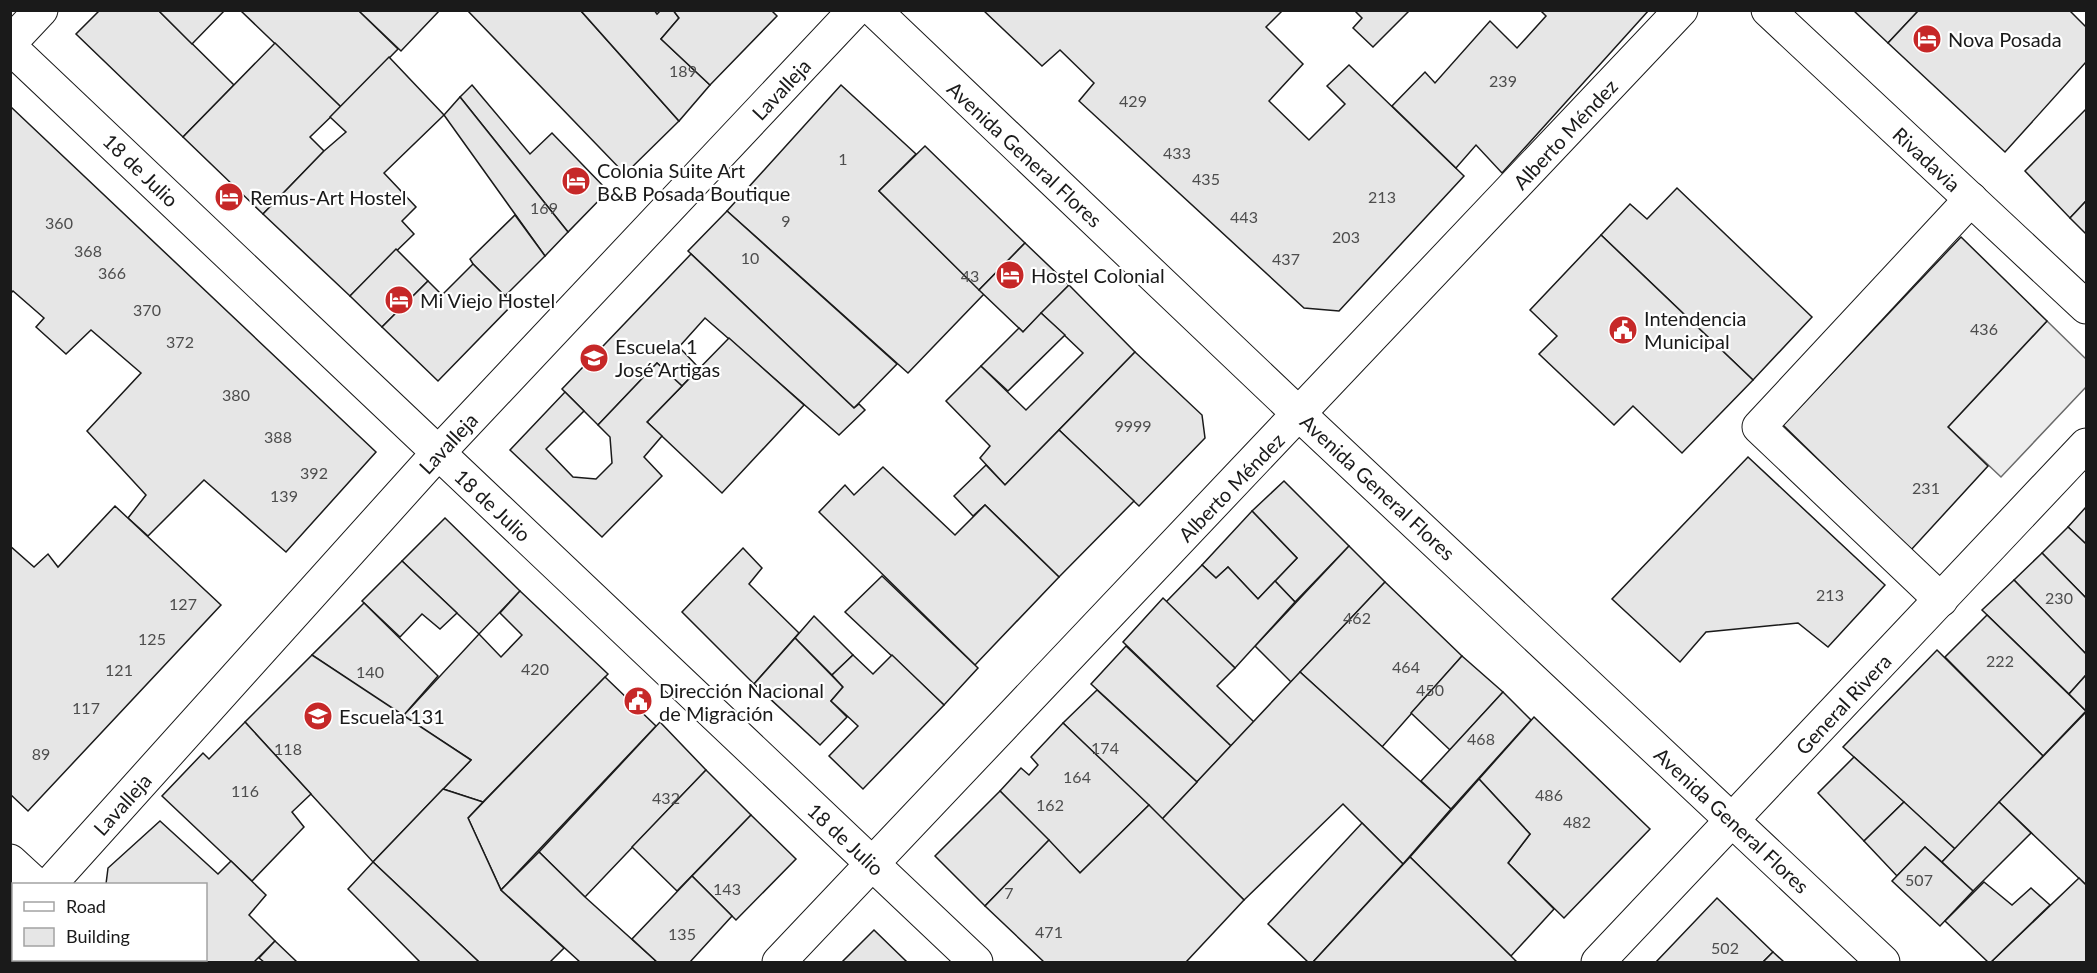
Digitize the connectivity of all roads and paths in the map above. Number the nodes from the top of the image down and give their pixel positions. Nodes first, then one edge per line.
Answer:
1 (41, 10) edge
2 (855, 10) edge
3 (874, 10) edge
4 (1681, 10) edge
5 (1768, 10) edge
6 (10, 45) edge
7 (1971, 199) junction
8 (2086, 307) edge
9 (1300, 415) junction
10 (2086, 445) edge
11 (438, 453) junction
12 (1941, 600) junction
13 (1734, 821) junction
14 (10, 861) edge
15 (873, 864) junction
16 (33, 883) edge
17 (52, 883) edge
18 (779, 963) edge
19 (976, 963) edge
20 (1598, 963) edge
21 (1884, 963) edge

1 - 6 street
2 - 11 street, Lavalleja
3 - 9 street, Avenida General Flores
4 - 9 street, Alberto Méndez
5 - 7 street, Rivadavia
6 - 11 street, 18 de Julio
7 - 8 street, Rivadavia
7 - 12 street
9 - 13 street, Avenida General Flores
9 - 15 street, Alberto Méndez
10 - 12 street, General Rivera
11 - 15 street, 18 de Julio
11 - 17 street, Lavalleja
12 - 13 street, General Rivera
13 - 20 street, General Rivera
13 - 21 street, Avenida General Flores
14 - 16 street
15 - 18 street, Alberto Méndez
15 - 19 street, 18 de Julio

